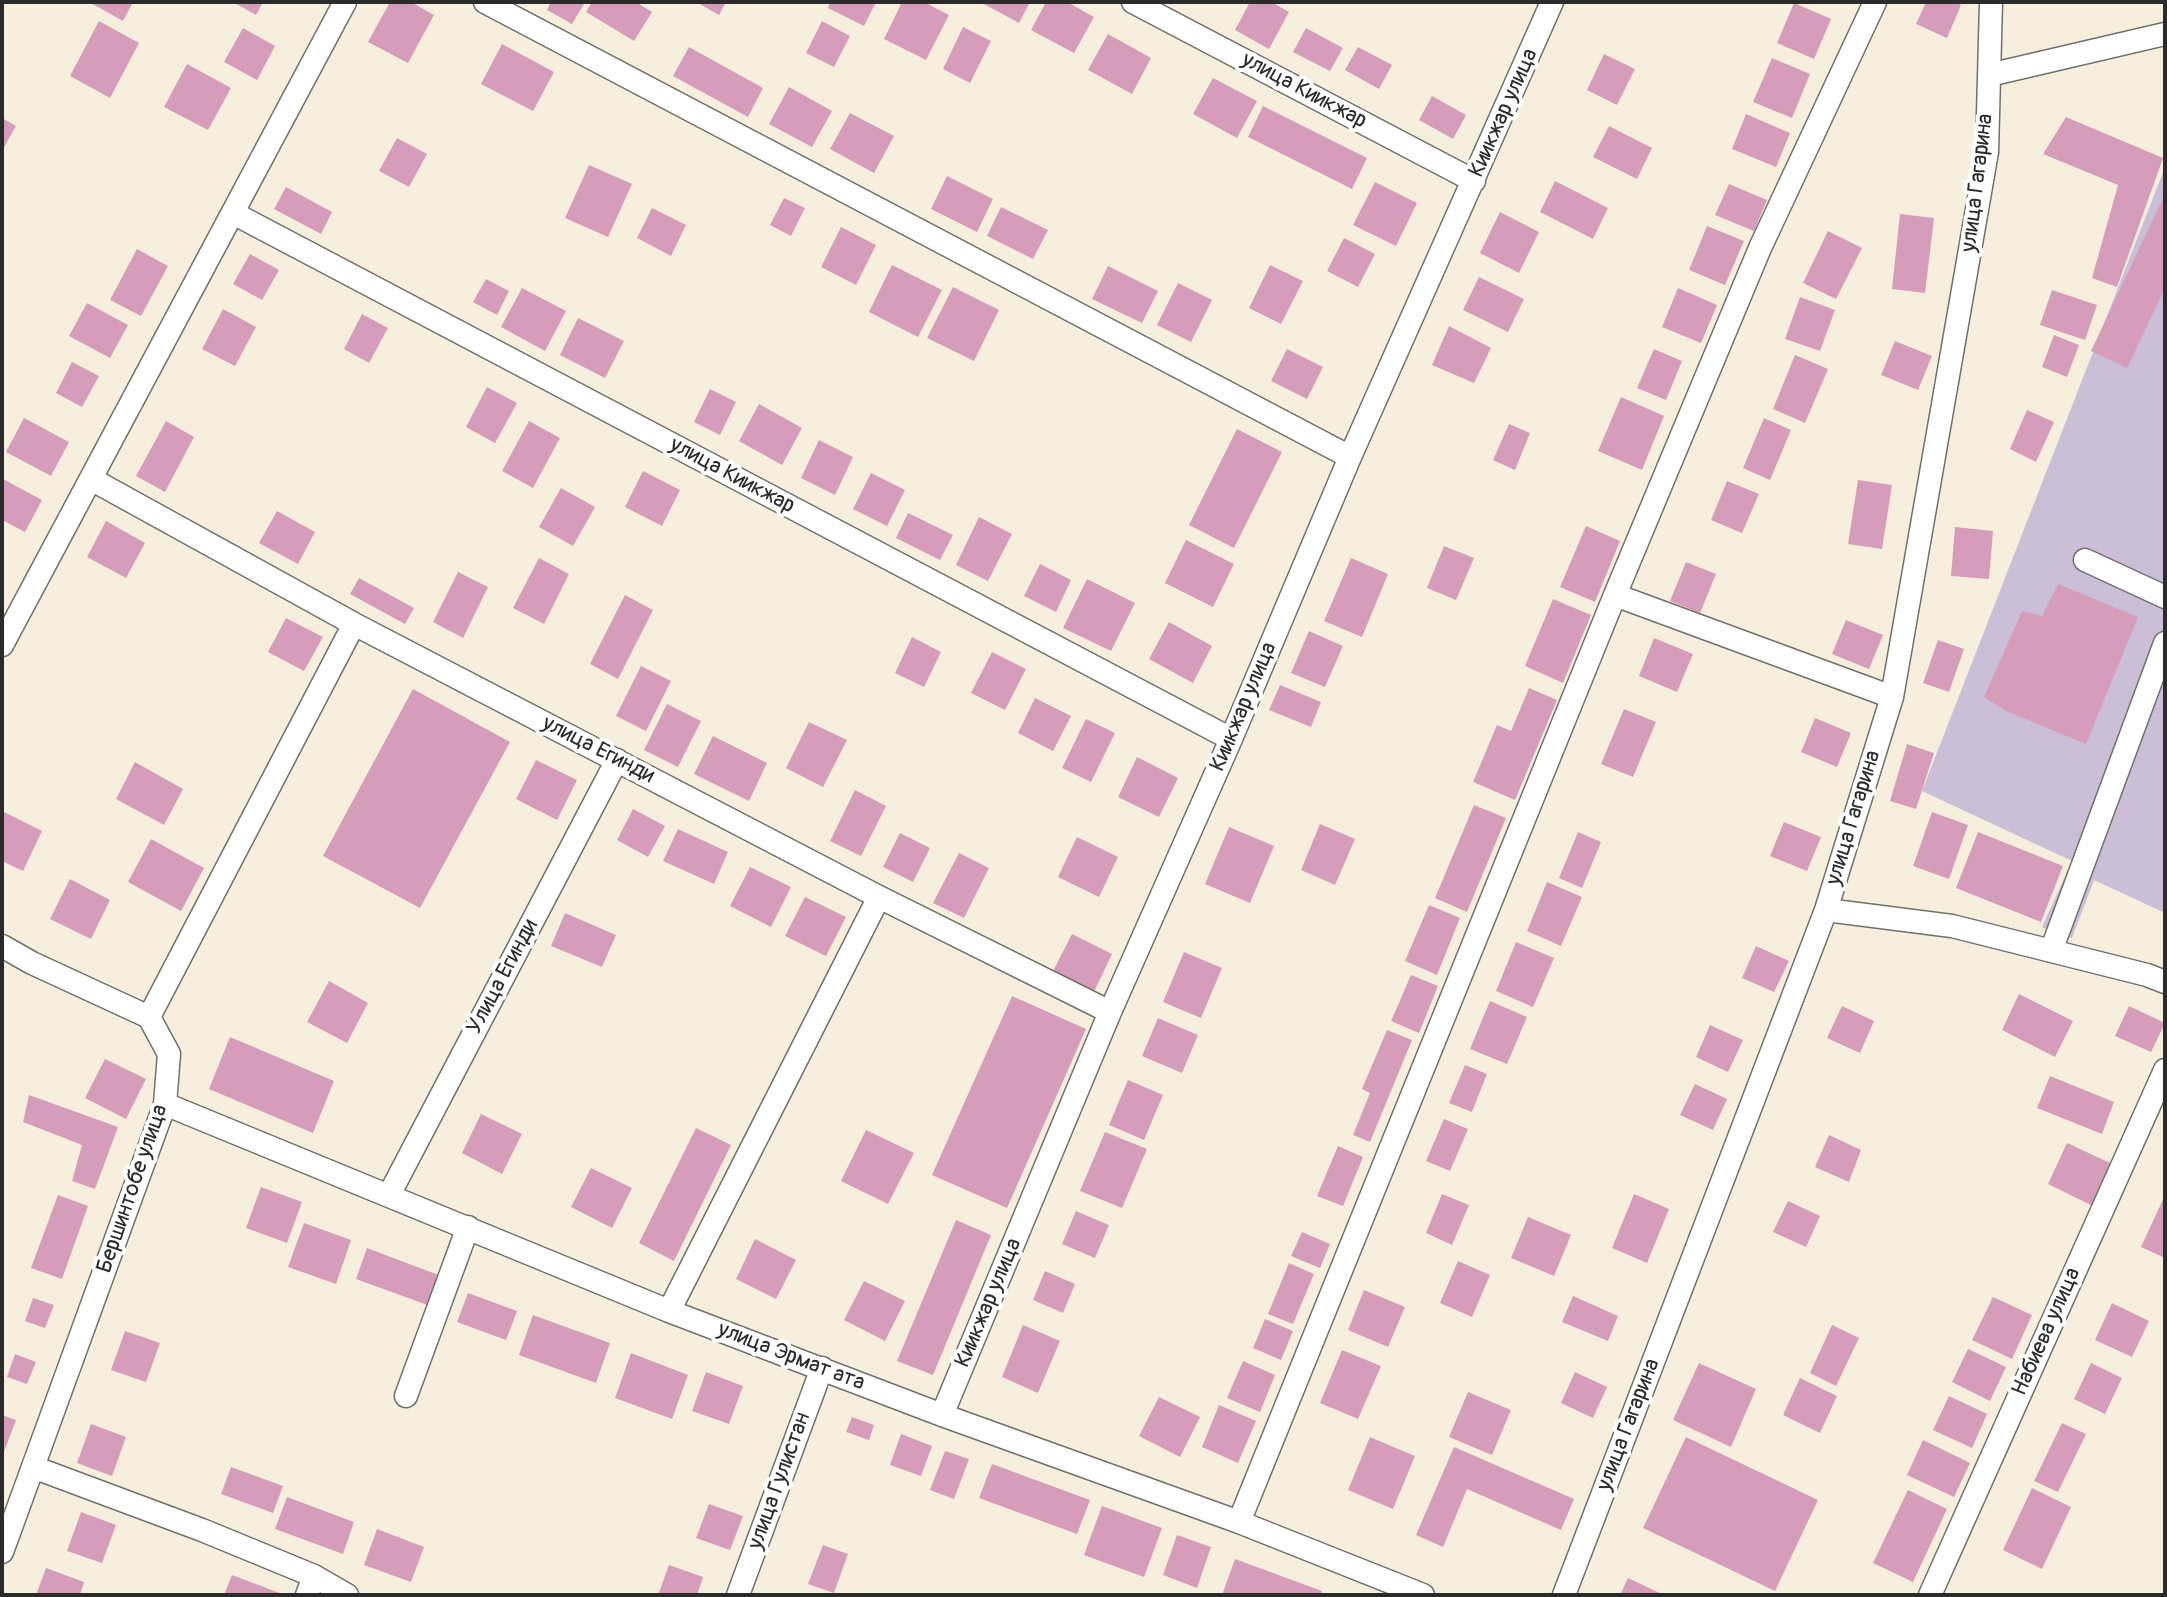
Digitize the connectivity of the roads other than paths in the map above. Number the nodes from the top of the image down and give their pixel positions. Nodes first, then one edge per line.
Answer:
1 (345, 2) edge
2 (485, 2) edge
3 (1133, 2) edge
4 (1552, 2) edge
5 (1875, 2) edge
6 (1991, 2) edge
7 (2165, 34) edge
8 (1989, 75) junction
9 (1474, 181) junction
10 (233, 213) junction
11 (1350, 457) junction
12 (91, 479) junction
13 (2085, 560) dead end
14 (1615, 595) junction
15 (2165, 597) edge
16 (354, 624) junction
17 (2165, 643) edge
18 (2, 645) edge
19 (1892, 697) junction
20 (1231, 739) junction
21 (617, 760) junction
22 (879, 897) junction
23 (1826, 910) junction
24 (2, 946) edge
25 (2051, 951) junction
26 (2165, 982) edge
27 (1110, 1012) junction
28 (149, 1017) junction
29 (2165, 1070) edge
30 (165, 1104) junction
31 (389, 1195) junction
32 (468, 1227) junction
33 (669, 1311) junction
34 (822, 1368) junction
35 (406, 1396) dead end
36 (942, 1415) junction
37 (33, 1467) junction
38 (1239, 1522) junction
39 (2, 1552) edge
40 (310, 1586) edge
41 (347, 1595) edge
42 (738, 1595) edge
43 (1423, 1595) edge
44 (1564, 1595) edge
45 (1930, 1595) edge

1 - 10 street
2 - 11 street
3 - 9 street, улица Киикжар
4 - 9 street, Киикжар улица
5 - 14 street
6 - 8 street, улица Гагарина
7 - 8 street
8 - 19 street, улица Гагарина
9 - 11 street, Киикжар улица
10 - 12 street
10 - 20 street, улица Киикжар
11 - 20 street, Киикжар улица
12 - 16 street, улица Егинди
12 - 18 street
13 - 15 street
14 - 19 street
14 - 38 street
16 - 21 street, улица Егинди
16 - 28 street
17 - 25 street
19 - 23 street, улица Гагарина
20 - 27 street, Киикжар улица
21 - 22 street, улица Егинди
21 - 31 street, Улица Егинди
22 - 27 street, улица Егинди
22 - 33 street
23 - 25 street
23 - 44 street, улица Гагарина
24 - 28 street
25 - 26 street
27 - 36 street, Киикжар улица
28 - 30 street, Бершинтобе улица
29 - 45 street, Набиева улица
30 - 31 street, улица Эрмат ата
30 - 37 street, Бершинтобе улица
31 - 32 street, улица Эрмат ата
32 - 33 street, улица Эрмат ата
32 - 35 street
33 - 34 street, улица Эрмат ата
34 - 36 street, улица Эрмат ата
34 - 42 street, улица Гулистан
36 - 38 street, улица Эрмат ата
37 - 39 street, Бершинтобе улица
37 - 40 street
38 - 43 street, улица Эрмат ата
40 - 41 street

